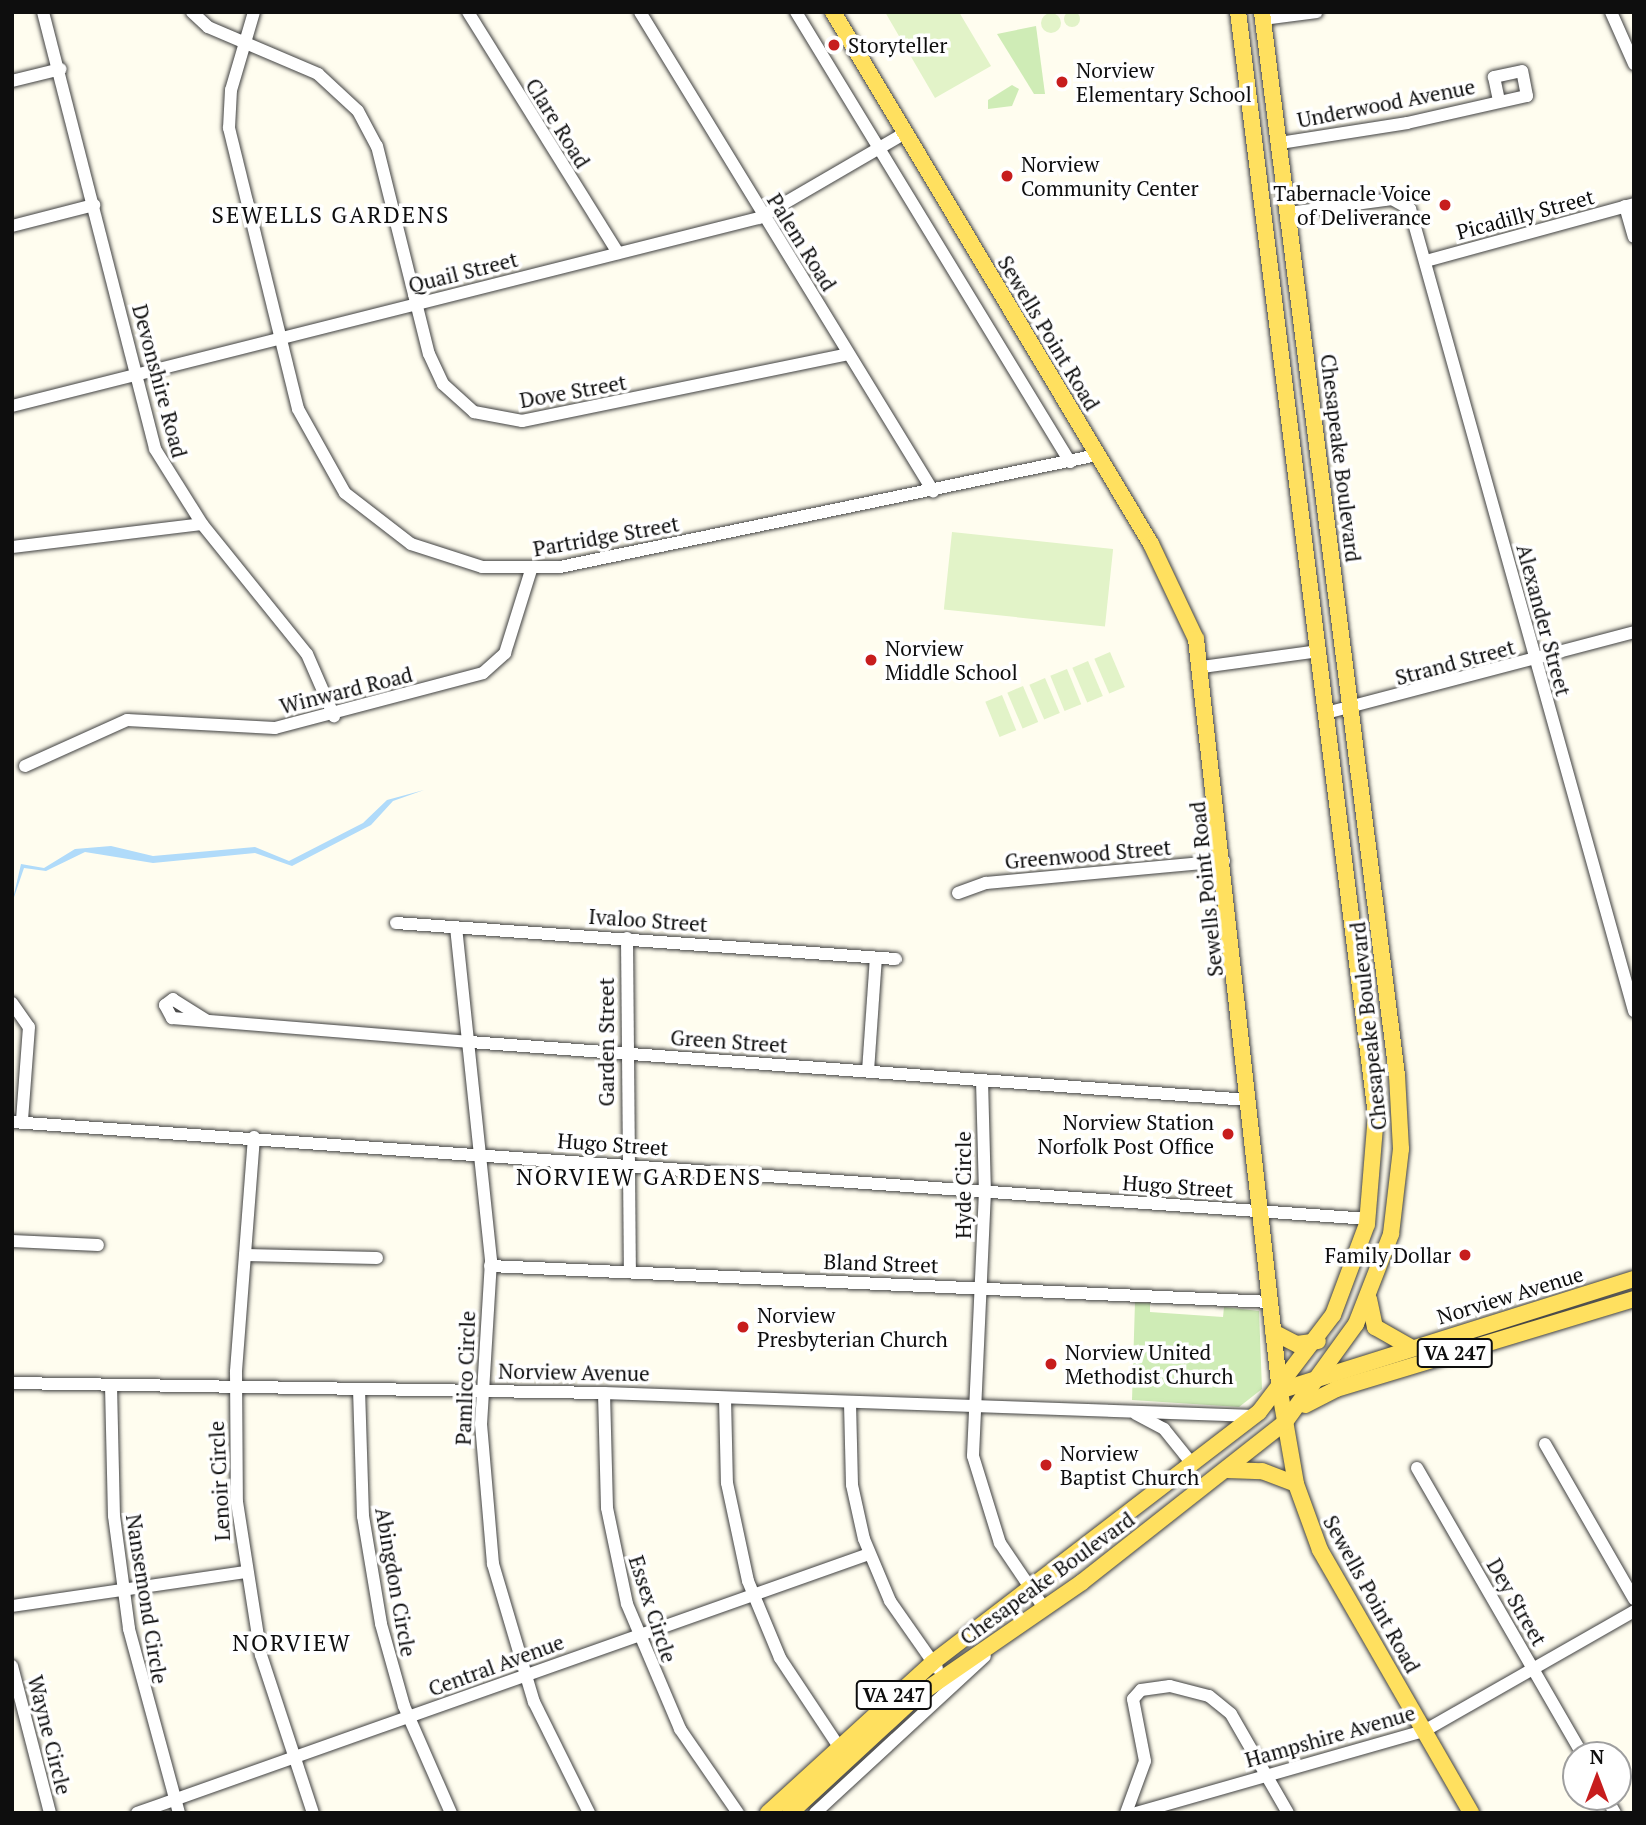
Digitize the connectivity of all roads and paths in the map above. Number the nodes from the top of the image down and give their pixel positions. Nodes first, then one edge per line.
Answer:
1 (43, 12) edge
2 (192, 12) edge
3 (254, 12) edge
4 (468, 12) edge
5 (640, 12) edge
6 (796, 12) edge
7 (833, 12) edge
8 (1238, 12) edge
9 (1317, 12) edge
10 (1611, 12) edge
11 (1263, 16) edge
12 (244, 43) junction
13 (1634, 64) edge
14 (61, 69) junction
15 (12, 81) edge
16 (1499, 101) dead end
17 (905, 133) junction
18 (1280, 143) junction
19 (878, 148) junction
20 (94, 205) junction
21 (1629, 205) edge
22 (1289, 213) junction
23 (763, 216) junction
24 (12, 226) edge
25 (1634, 237) edge
26 (618, 253) junction
27 (1426, 261) junction
28 (416, 303) junction
29 (279, 337) junction
30 (848, 354) junction
31 (135, 373) junction
32 (12, 406) edge
33 (1097, 455) junction
34 (1070, 462) junction
35 (933, 491) junction
36 (201, 524) junction
37 (12, 547) edge
38 (531, 570) junction
39 (1634, 632) edge
40 (1319, 652) junction
41 (1535, 660) junction
42 (1202, 667) junction
43 (1351, 708) junction
44 (1326, 713) junction
45 (334, 716) junction
46 (25, 766) dead end
47 (1224, 861) junction
48 (958, 893) dead end
49 (396, 923) dead end
50 (456, 927) junction
51 (626, 938) junction
52 (876, 958) junction
53 (896, 958) dead end
54 (12, 1003) edge
55 (1634, 1012) edge
56 (206, 1020) dead end
57 (470, 1042) junction
58 (625, 1052) junction
59 (868, 1071) junction
60 (982, 1080) junction
61 (1249, 1100) junction
62 (1400, 1111) junction
63 (1376, 1115) junction
64 (17, 1121) edge
65 (254, 1137) junction
66 (482, 1154) junction
67 (626, 1164) junction
68 (985, 1191) junction
69 (1260, 1211) junction
70 (1368, 1219) junction
71 (12, 1241) edge
72 (98, 1245) dead end
73 (245, 1255) junction
74 (377, 1258) dead end
75 (490, 1266) junction
76 (630, 1272) junction
77 (1633, 1281) edge
78 (979, 1286) junction
79 (1370, 1296) junction
80 (1634, 1299) edge
81 (1270, 1302) junction
82 (1273, 1332) junction
83 (1318, 1341) junction
84 (1410, 1347) junction
85 (1326, 1372) junction
86 (12, 1383) edge
87 (111, 1385) junction
88 (235, 1387) junction
89 (359, 1389) junction
90 (482, 1391) junction
91 (1280, 1392) junction
92 (604, 1393) junction
93 (725, 1398) junction
94 (850, 1403) junction
95 (972, 1408) junction
96 (1135, 1414) junction
97 (1255, 1416) junction
98 (1285, 1422) junction
99 (1545, 1444) dead end
100 (1193, 1465) junction
101 (1417, 1468) dead end
102 (1227, 1470) junction
103 (1296, 1484) junction
104 (869, 1554) junction
105 (245, 1572) junction
106 (1030, 1588) junction
107 (123, 1590) junction
108 (752, 1595) junction
109 (1634, 1599) edge
110 (12, 1606) edge
111 (1044, 1608) junction
112 (1634, 1611) edge
113 (1017, 1627) junction
114 (638, 1635) junction
115 (932, 1663) junction
116 (12, 1667) edge
117 (1533, 1668) junction
118 (524, 1675) junction
119 (944, 1676) junction
120 (409, 1716) junction
121 (1424, 1731) junction
122 (1575, 1741) edge
123 (843, 1752) junction
124 (291, 1759) junction
125 (1267, 1775) junction
126 (175, 1800) junction
127 (50, 1813) edge
128 (136, 1813) edge
129 (179, 1813) edge
130 (313, 1813) edge
131 (450, 1813) edge
132 (589, 1813) edge
133 (738, 1813) edge
134 (768, 1813) edge
135 (790, 1813) edge
136 (815, 1813) edge
137 (1126, 1813) edge
138 (1136, 1813) edge
139 (1288, 1813) edge
140 (1471, 1813) edge

1 - 14 street, Devonshire Road
2 - 12 street, Dove Street
3 - 12 street, Partridge Street
4 - 26 street, Clare Road
5 - 23 street, Palem Road
6 - 19 street
7 - 17 main road, Sewells Point Road
8 - 40 main road, Chesapeake Boulevard
9 - 11 street
10 - 13 street
11 - 18 main road, Chesapeake Boulevard
12 - 28 street, Dove Street
12 - 29 street, Partridge Street
14 - 15 street
14 - 20 street, Devonshire Road
16 - 18 street, Underwood Avenue
17 - 19 street, Quail Street
17 - 33 main road, Sewells Point Road
18 - 22 main road, Chesapeake Boulevard
19 - 23 street, Quail Street
19 - 34 street
20 - 24 street
20 - 31 street, Devonshire Road
21 - 25 street
21 - 27 street, Picadilly Street
22 - 27 street, Alexander Street
22 - 43 main road, Chesapeake Boulevard
23 - 26 street, Quail Street
23 - 30 street, Palem Road
26 - 28 street, Quail Street
27 - 41 street, Alexander Street
28 - 29 street, Quail Street
28 - 30 street, Dove Street
29 - 31 street, Quail Street
29 - 38 street, Partridge Street
30 - 35 street, Palem Road
31 - 32 street, Quail Street
31 - 36 street, Devonshire Road
33 - 34 street, Partridge Street
33 - 42 main road, Sewells Point Road
34 - 35 street, Partridge Street
35 - 38 street, Partridge Street
36 - 37 street
36 - 45 street, Devonshire Road
38 - 45 street, Winward Road
39 - 41 street, Strand Street
40 - 42 street
40 - 44 main road, Chesapeake Boulevard
41 - 43 street, Strand Street
41 - 55 street, Alexander Street
42 - 47 main road, Sewells Point Road
43 - 44 street, Strand Street
43 - 62 main road, Chesapeake Boulevard
44 - 63 main road, Chesapeake Boulevard
45 - 46 street, Winward Road
47 - 48 street, Greenwood Street
47 - 61 main road, Sewells Point Road
49 - 50 street, Ivaloo Street
50 - 51 street, Ivaloo Street
50 - 57 street, Pamlico Circle
51 - 52 street, Ivaloo Street
51 - 58 street, Garden Street
52 - 53 street, Ivaloo Street
52 - 59 street
54 - 64 street
56 - 57 street, Green Street
57 - 58 street, Green Street
57 - 66 street, Pamlico Circle
58 - 59 street, Green Street
58 - 67 street, Garden Street
59 - 60 street, Green Street
60 - 61 street, Green Street
60 - 68 street, Hyde Circle
61 - 69 main road, Sewells Point Road
62 - 63 main road
62 - 79 main road, Chesapeake Boulevard
63 - 70 main road, Chesapeake Boulevard
64 - 65 street, Hugo Street
65 - 66 street, Hugo Street
65 - 73 street, Lenoir Circle
66 - 67 street, Hugo Street
66 - 75 street, Pamlico Circle
67 - 68 street, Hugo Street
67 - 76 street, Garden Street
68 - 69 street, Hugo Street
68 - 78 street, Hyde Circle
69 - 70 street, Hugo Street
69 - 81 main road, Sewells Point Road
70 - 83 main road, Chesapeake Boulevard
71 - 72 street
73 - 74 street
73 - 88 street, Lenoir Circle
75 - 76 street, Bland Street
75 - 90 street, Pamlico Circle
76 - 78 street, Bland Street
77 - 84 main road, Norview Avenue / VA 247
78 - 81 street, Bland Street
78 - 95 street, Hyde Circle
79 - 84 main road
79 - 85 main road, Chesapeake Boulevard
80 - 98 main road, Norview Avenue / VA 247
81 - 82 main road, Sewells Point Road
82 - 83 main road
82 - 91 main road, Sewells Point Road
83 - 91 main road, Chesapeake Boulevard
84 - 85 main road, Norview Avenue / VA 247
85 - 91 main road, Norview Avenue / VA 247
85 - 98 main road, Chesapeake Boulevard
86 - 87 street, Norview Avenue
87 - 88 street, Norview Avenue
87 - 107 street, Nansemond Circle
88 - 89 street, Norview Avenue
88 - 105 street, Lenoir Circle
89 - 90 street, Norview Avenue
89 - 120 street, Abingdon Circle
90 - 92 street, Norview Avenue
90 - 118 street, Pamlico Circle
91 - 97 main road, Chesapeake Boulevard / VA 247
91 - 98 main road, Sewells Point Road
92 - 93 street, Norview Avenue
92 - 114 street, Essex Circle
93 - 94 street, Norview Avenue
93 - 108 street
94 - 95 street, Norview Avenue
94 - 104 street
95 - 96 street, Norview Avenue
95 - 106 street, Hyde Circle
96 - 97 street, Norview Avenue
96 - 100 street, Norview Avenue
97 - 100 main road, Chesapeake Boulevard / VA 247
98 - 102 main road, Chesapeake Boulevard / VA 247
98 - 103 main road, Sewells Point Road
99 - 109 street
100 - 106 main road, Chesapeake Boulevard / VA 247
101 - 117 street, Dey Street
102 - 103 main road
102 - 111 main road, Chesapeake Boulevard / VA 247
103 - 121 main road, Sewells Point Road
104 - 108 street, Central Avenue
104 - 115 street
105 - 107 street
105 - 124 street, Lenoir Circle
106 - 111 street, Hyde Circle
106 - 115 main road, Chesapeake Boulevard / VA 247
107 - 110 street
107 - 126 street, Nansemond Circle
108 - 114 street, Central Avenue
108 - 123 street
111 - 113 main road, Chesapeake Boulevard / VA 247
112 - 117 street, Hampshire Avenue
113 - 119 main road, Chesapeake Boulevard / VA 247
113 - 136 street
114 - 118 street, Central Avenue
114 - 133 street, Essex Circle
115 - 119 street
115 - 123 main road, Chesapeake Boulevard / VA 247
116 - 127 street, Wayne Circle
117 - 121 street, Hampshire Avenue
117 - 122 street, Dey Street
118 - 120 street, Central Avenue
118 - 132 street, Pamlico Circle
119 - 123 main road, Chesapeake Boulevard / VA 247
120 - 124 street, Central Avenue
120 - 131 street, Abingdon Circle
121 - 125 street, Hampshire Avenue
121 - 140 main road, Sewells Point Road
123 - 134 main road, Chesapeake Boulevard / VA 247
123 - 135 main road, Chesapeake Boulevard / VA 247
124 - 126 street, Central Avenue
124 - 130 street, Lenoir Circle
125 - 137 street
125 - 138 street, Hampshire Avenue
125 - 139 street
126 - 128 street, Central Avenue
126 - 129 street, Nansemond Circle

